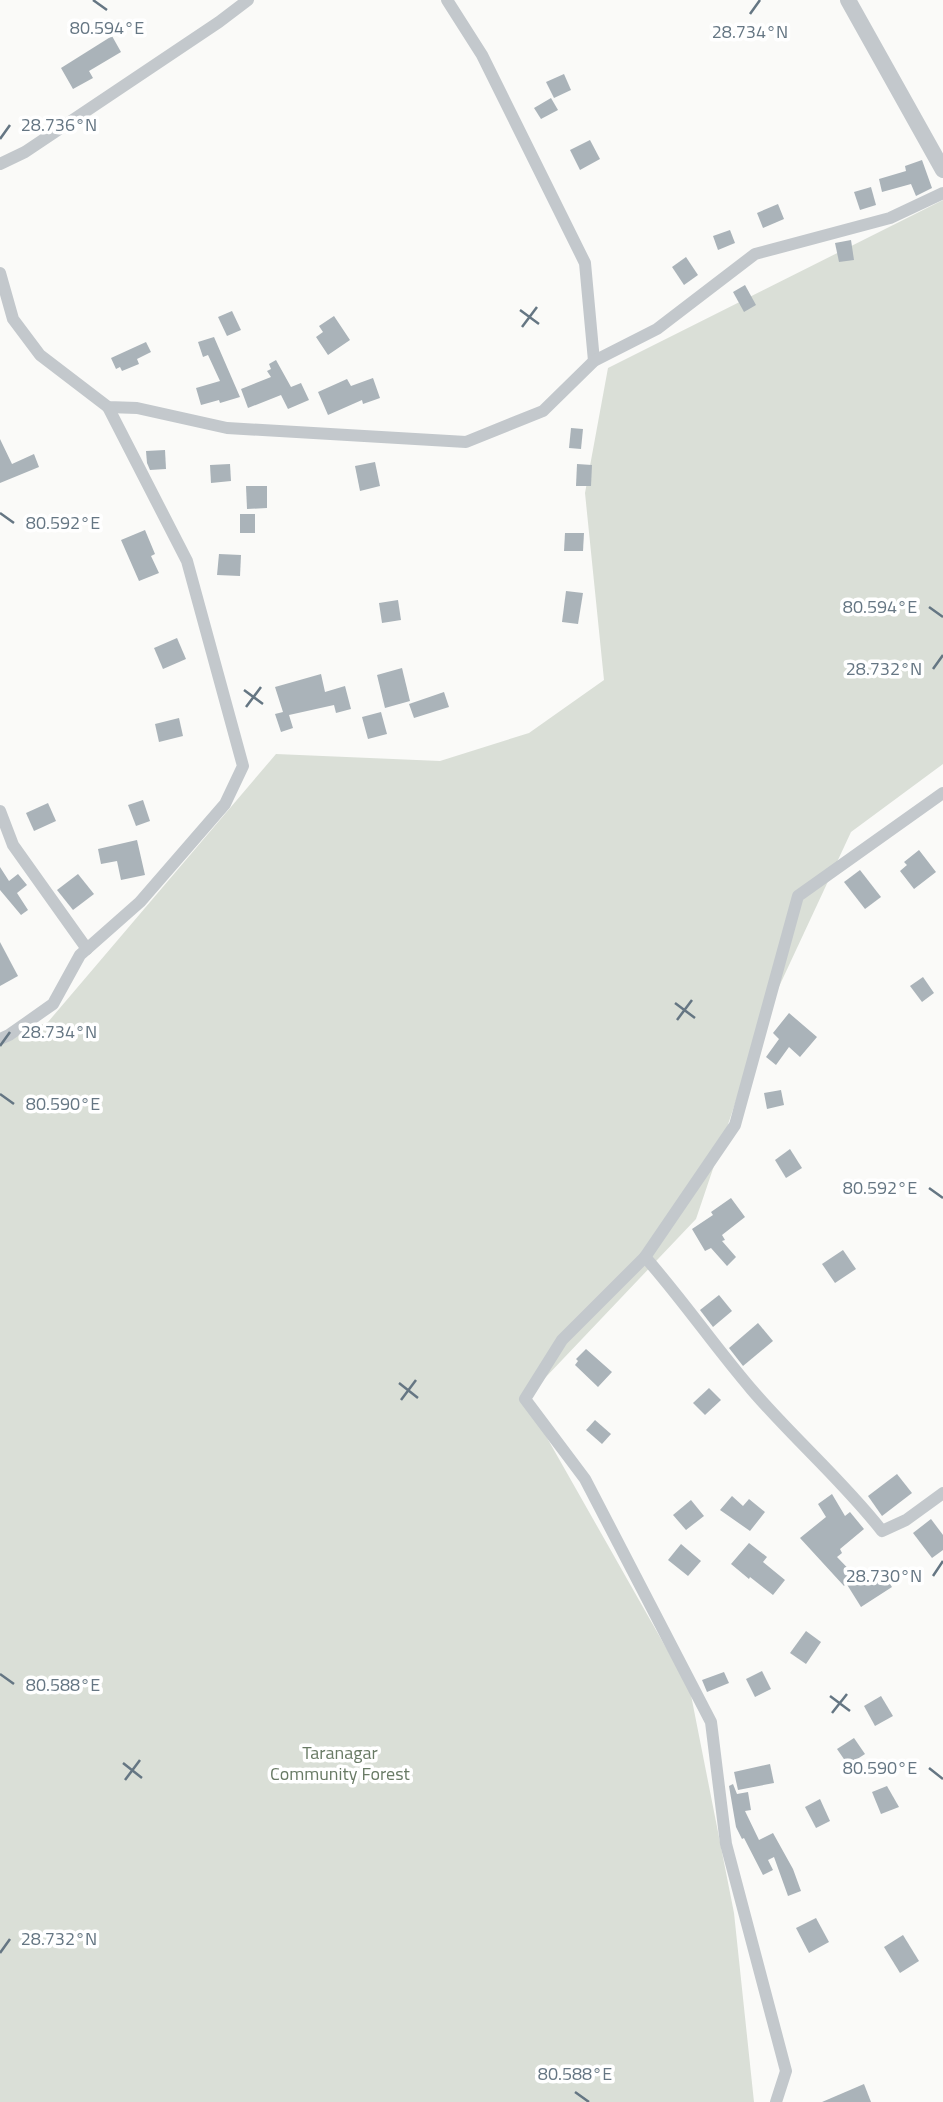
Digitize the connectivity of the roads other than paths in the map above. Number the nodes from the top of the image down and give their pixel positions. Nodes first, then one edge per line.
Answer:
1 (248, 0) edge
2 (447, 0) edge
3 (848, 0) edge
4 (0, 164) edge
5 (943, 170) edge
6 (943, 193) edge
7 (0, 273) edge
8 (594, 361) junction
9 (108, 407) junction
10 (943, 793) edge
11 (0, 811) edge
12 (87, 950) junction
13 (0, 1039) edge
14 (645, 1257) junction
15 (943, 1493) edge
16 (776, 2102) edge

1 - 4 street
2 - 8 street
3 - 5 street
6 - 8 street
7 - 9 street
8 - 9 street
9 - 12 street
10 - 14 street
11 - 12 street
12 - 13 street
14 - 15 street
14 - 16 street

